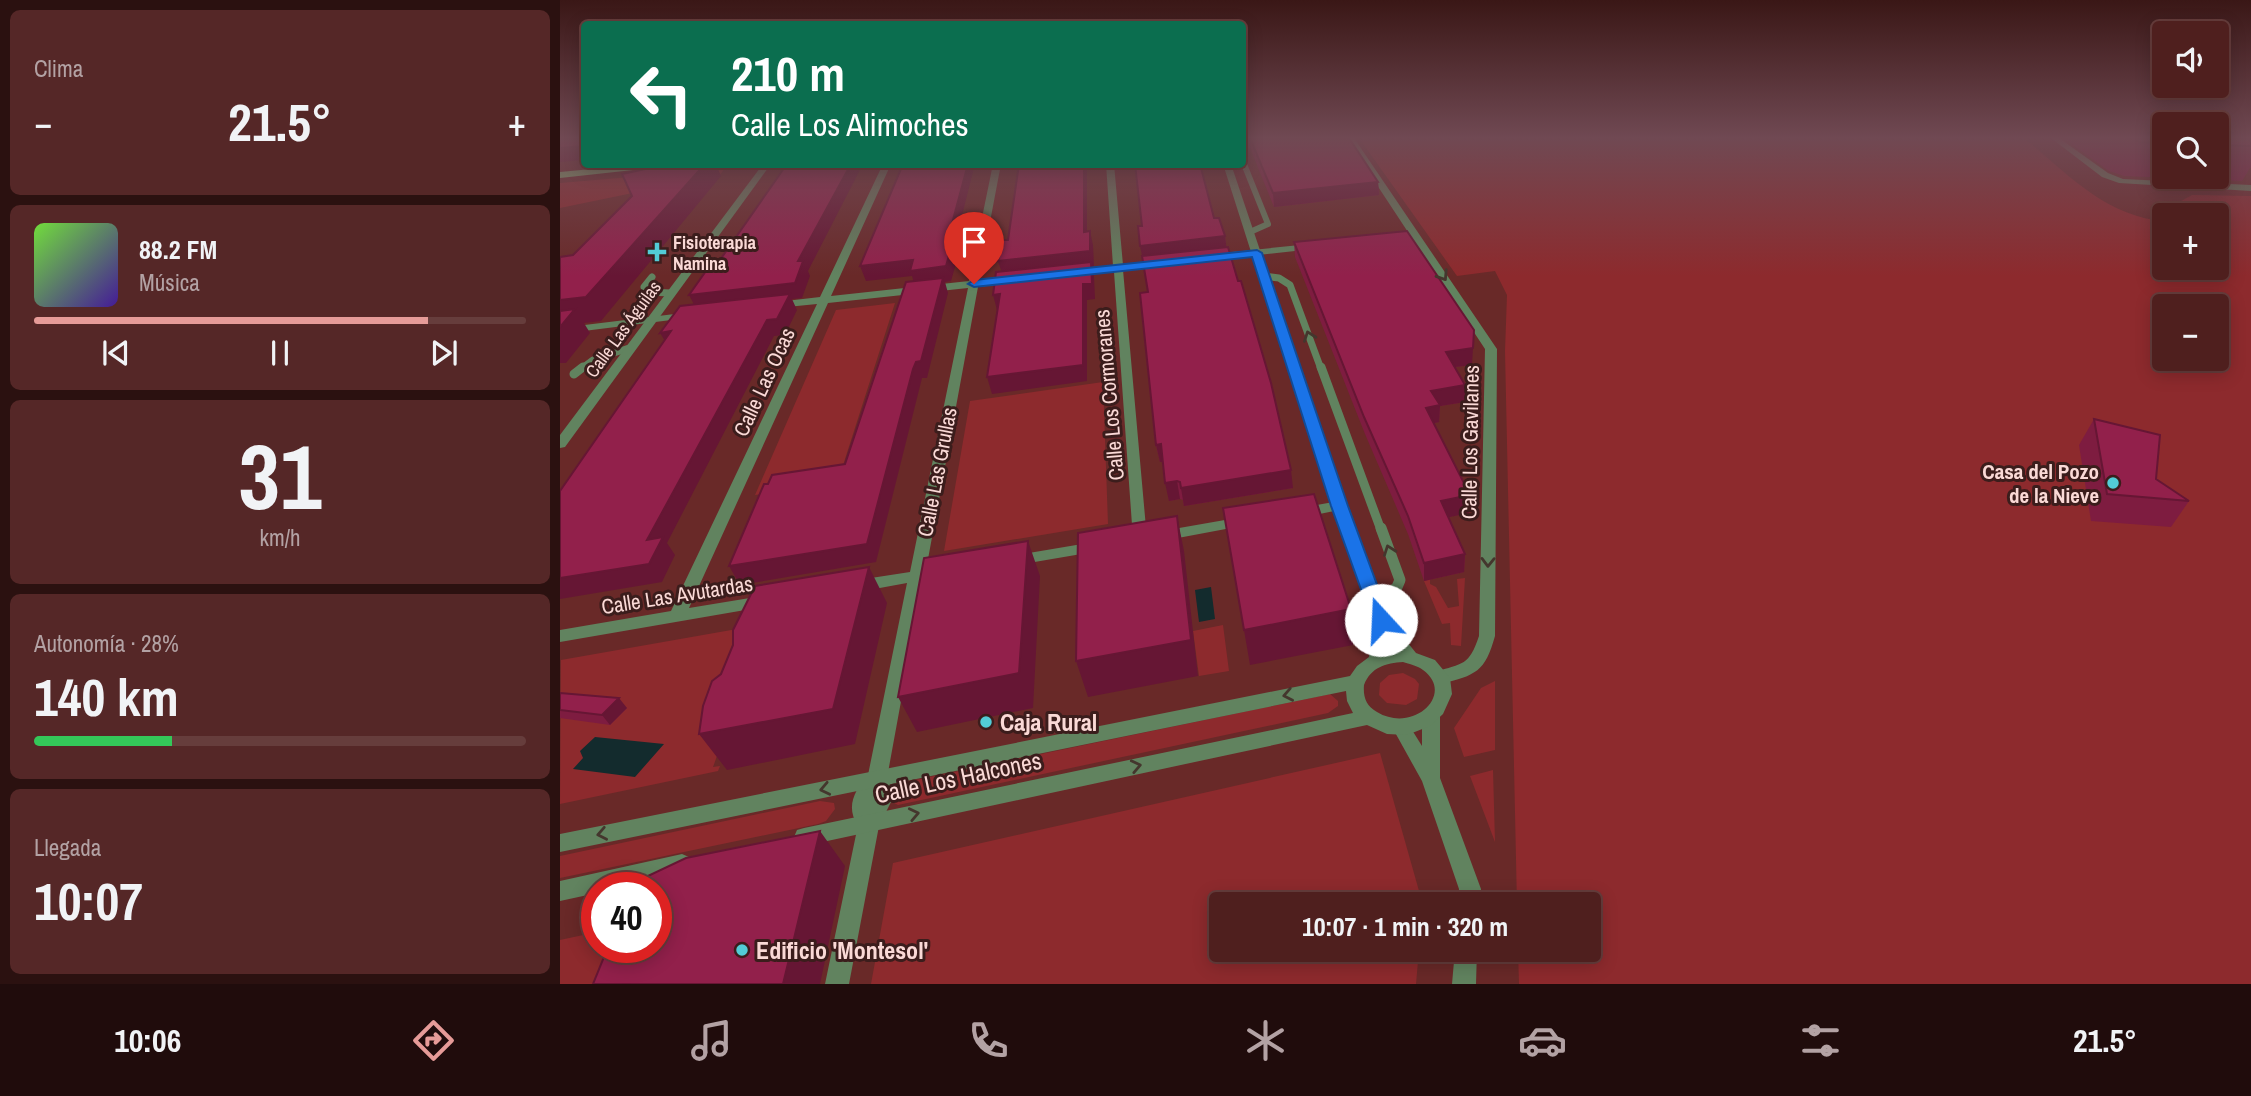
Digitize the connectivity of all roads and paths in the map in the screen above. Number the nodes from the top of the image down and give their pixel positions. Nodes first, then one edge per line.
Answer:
1 (750, 184) edge
2 (878, 184) edge
3 (993, 184) edge
4 (1111, 184) edge
5 (1234, 184) edge
6 (1252, 184) edge
7 (1378, 184) edge
8 (2176, 184) edge
9 (2251, 188) edge
10 (1250, 232) junction
11 (1325, 245) edge
12 (1257, 253) junction
13 (1200, 259) edge
14 (1172, 262) edge
15 (1117, 268) junction
16 (1070, 273) edge
17 (1263, 276) junction
18 (652, 277) dead end
19 (1029, 278) edge
20 (974, 284) junction
21 (671, 293) junction
22 (824, 300) junction
23 (770, 306) edge
24 (702, 313) edge
25 (653, 319) junction
26 (560, 331) edge
27 (632, 347) junction
28 (574, 373) dead end
29 (560, 444) edge
30 (1339, 506) junction
31 (1280, 516) edge
32 (1255, 520) edge
33 (1127, 541) junction
34 (1006, 562) edge
35 (953, 570) edge
36 (917, 577) junction
37 (838, 590) edge
38 (784, 599) edge
39 (1378, 613) junction
40 (677, 616) junction
41 (560, 636) edge
42 (1409, 656) junction
43 (1377, 660) junction
44 (1441, 677) junction
45 (1355, 682) junction
46 (1431, 716) junction
47 (1368, 717) junction
48 (1401, 727) junction
49 (877, 779) junction
50 (1431, 779) junction
51 (869, 823) junction
52 (560, 843) edge
53 (779, 843) edge
54 (696, 861) edge
55 (560, 891) edge
56 (1470, 892) edge
57 (1465, 962) edge
58 (837, 984) edge
59 (1464, 984) edge

1 - 21 street, Calle Las Águilas
2 - 22 street, Calle Las Ocas
3 - 20 street, Calle Las Grullas
4 - 15 street, Calle Los Cormoranes
5 - 10 street
6 - 10 lane
7 -> 44 street, Calle Los Gavilanes
8 - 9 street
10 - 12 street
11 - 12 street
12 - 13 street
12 - 17 street
14 - 15 street
15 - 16 street
15 - 33 street, Calle Los Cormoranes
17 - 30 street
39 -> 17 lane
18 - 21 lane
19 - 20 street
20 - 22 street
20 - 36 street, Calle Las Grullas
21 - 25 street, Calle Las Águilas
22 - 23 street
22 - 40 street, Calle Las Ocas
24 - 25 street
25 - 26 street
25 - 27 street, Calle Las Águilas
27 - 28 lane
27 - 29 street, Calle Las Águilas
30 - 31 street
30 - 39 street
32 - 33 street
33 - 34 street
35 - 36 street
36 - 37 street
36 - 49 street, Calle Las Grullas
38 - 40 street, Calle Las Avutardas
39 - 42 street
39 - 43 street
40 - 41 street, Calle Las Avutardas
42 - 43 street
42 - 44 street
43 - 45 street
44 - 46 street
45 - 47 street
45 -> 49 street, Calle Los Halcones
46 - 48 street
46 - 50 street
47 - 48 street
51 -> 47 street, Calle Los Halcones
48 - 50 street
49 - 51 street, Calle Las Grullas
49 -> 52 street, Calle Los Halcones
50 - 56 street
51 - 53 street, Calle Los Halcones
51 - 58 street, Calle Las Grullas
54 - 55 street
57 - 59 street

